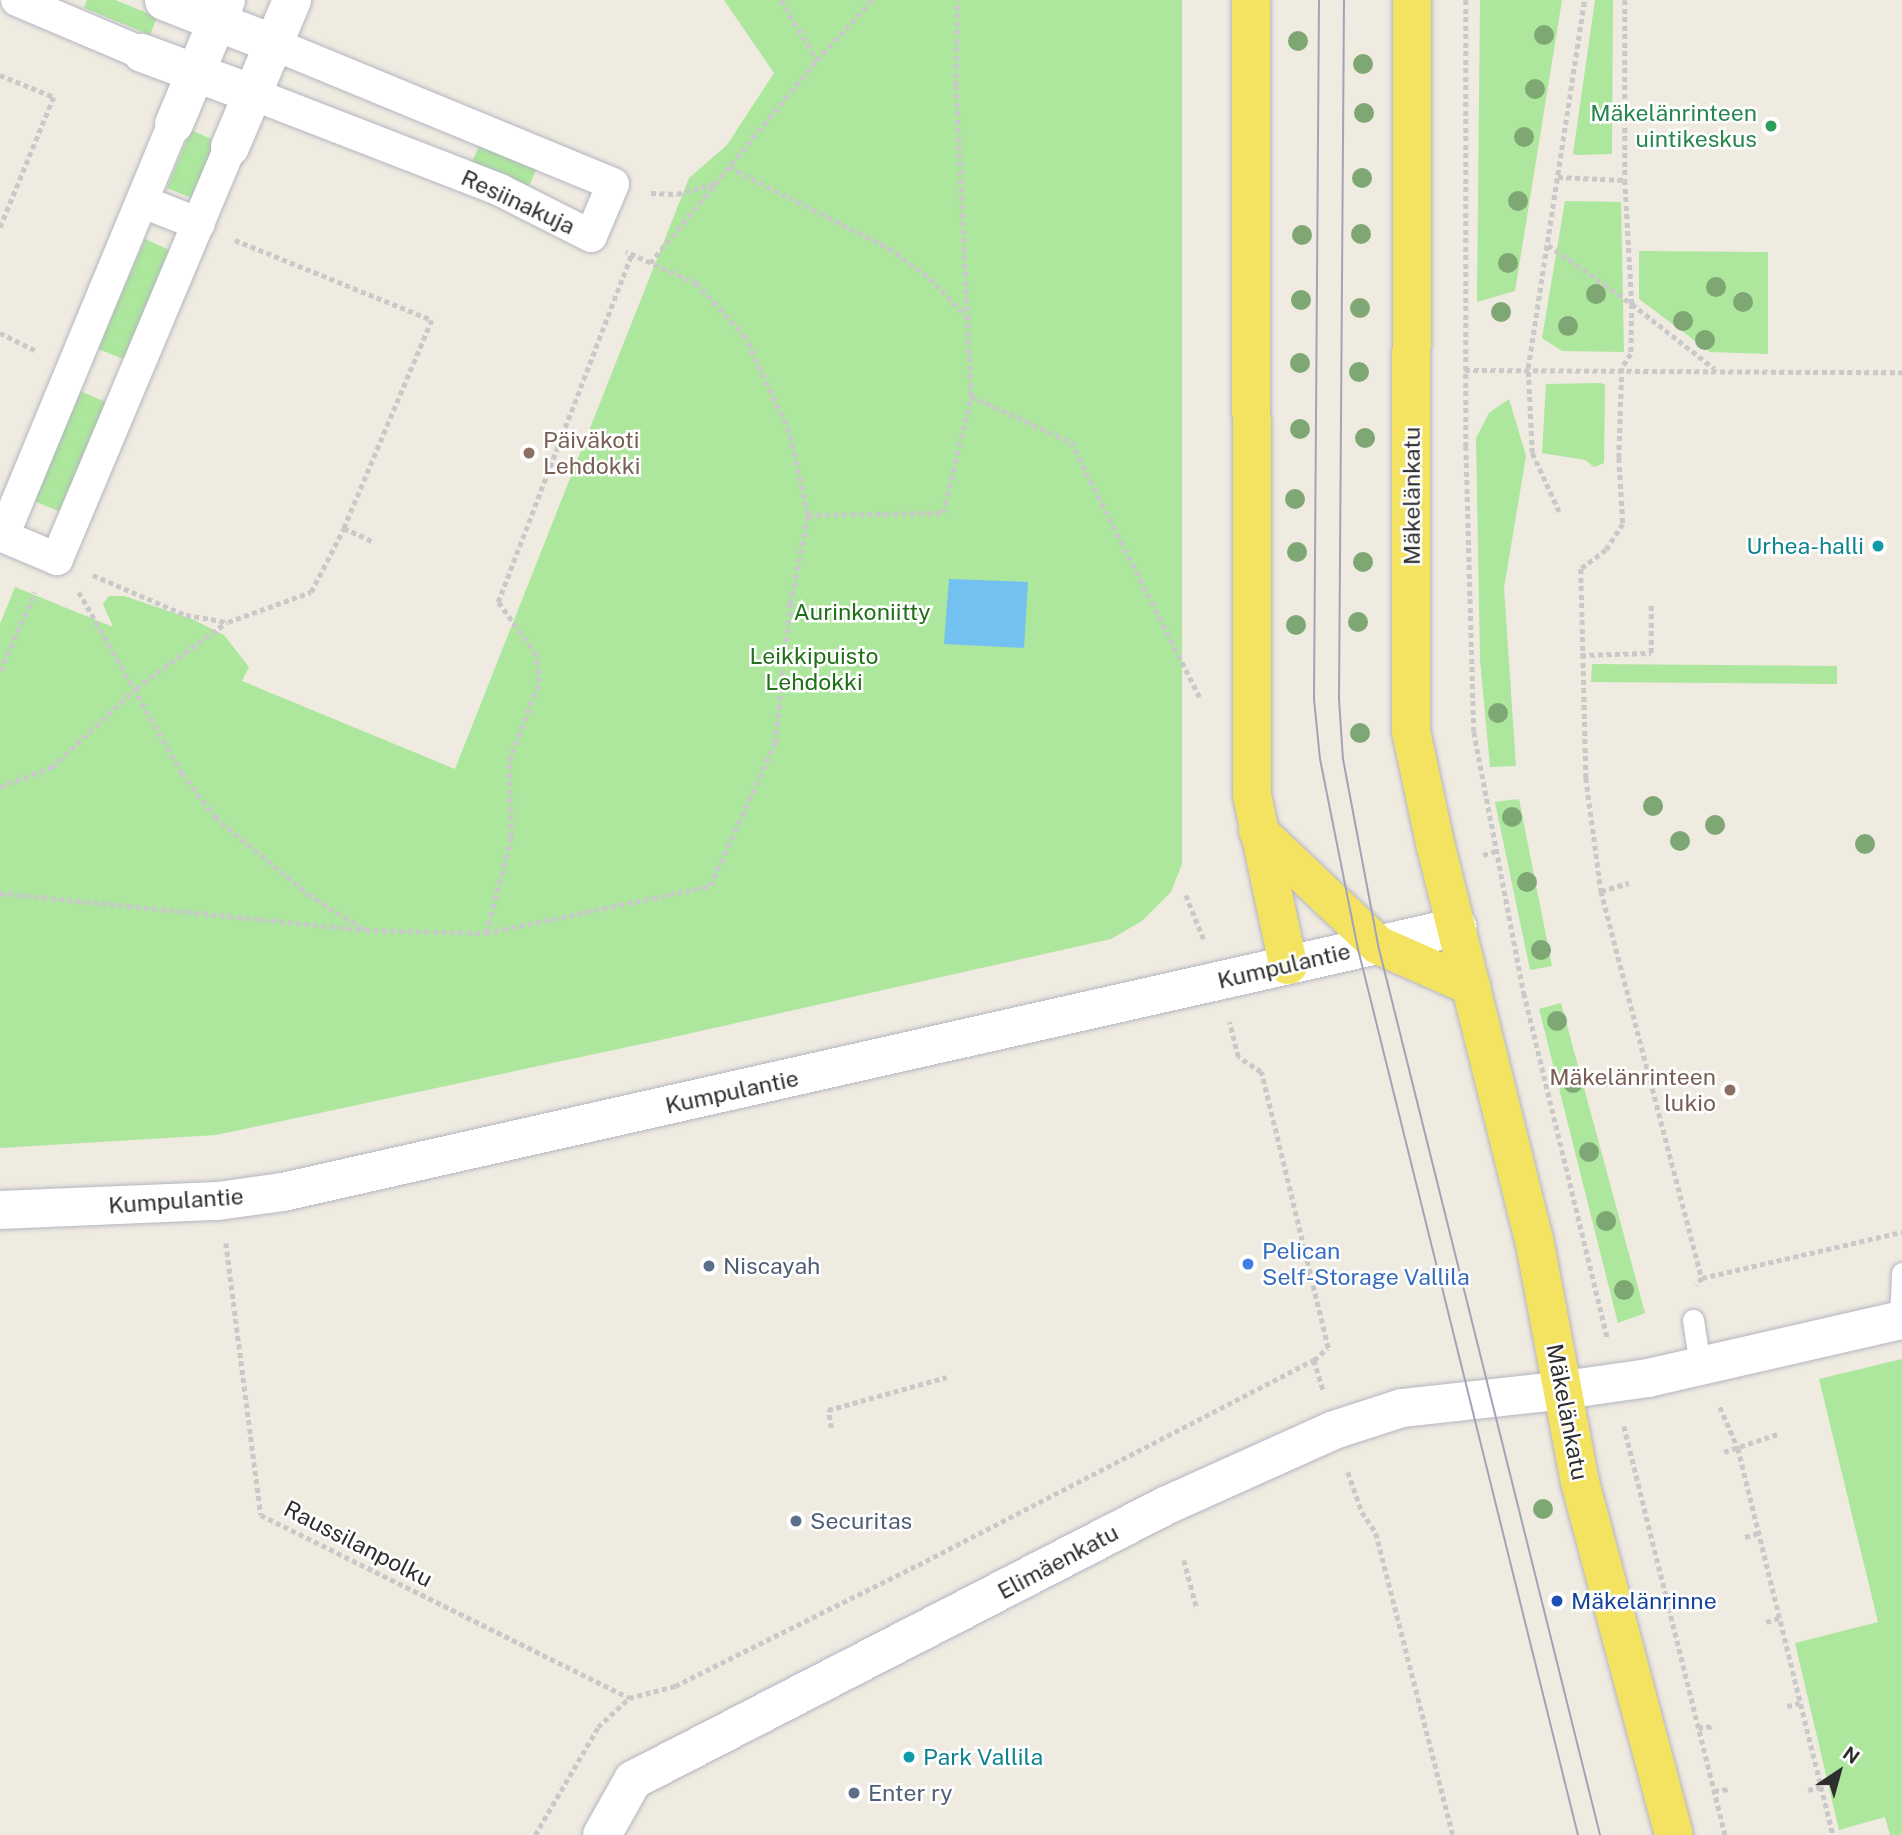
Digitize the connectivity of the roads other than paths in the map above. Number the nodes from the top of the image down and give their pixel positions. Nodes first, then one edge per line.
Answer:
1 (17, 0) edge
2 (163, 0) edge
3 (292, 0) edge
4 (1251, 0) edge
5 (1412, 0) edge
6 (222, 11) edge
7 (274, 44) junction
8 (142, 53) joint
9 (195, 74) junction
10 (253, 94) junction
11 (174, 124) joint
12 (230, 146) joint
13 (143, 202) junction
14 (199, 224) junction
15 (1, 536) edge
16 (1258, 831) junction
17 (1457, 928) junction
18 (1378, 945) junction
19 (1288, 965) junction
20 (1471, 986) junction
21 (0, 1210) edge
22 (1902, 1273) edge
23 (1693, 1320) dead end
24 (1901, 1320) edge
25 (1700, 1366) junction
26 (1564, 1390) junction
27 (602, 1835) edge
28 (1674, 1835) edge

1 - 8 street, Resiinakuja
2 - 6 street
3 - 7 street
4 - 16 main road
5 - 17 main road, Mäkelänkatu
6 - 7 street
6 - 9 street
7 - 10 street
7 - 10 street, Resiinakuja
8 - 9 street, Resiinakuja
9 - 10 street, Resiinakuja
9 - 11 street
10 - 12 street
11 - 13 street
12 - 14 street
13 - 14 street
13 - 15 street
14 - 15 street
16 - 18 main road
16 - 19 main road
17 - 18 street, Kumpulantie
17 - 20 main road, Mäkelänkatu
18 - 19 street, Kumpulantie
18 - 20 main road
19 - 21 street, Kumpulantie
20 - 26 main road, Mäkelänkatu
22 - 24 lane
23 - 25 lane
24 - 25 street
25 - 26 street
26 - 27 street, Elimäenkatu
26 - 28 main road, Mäkelänkatu

